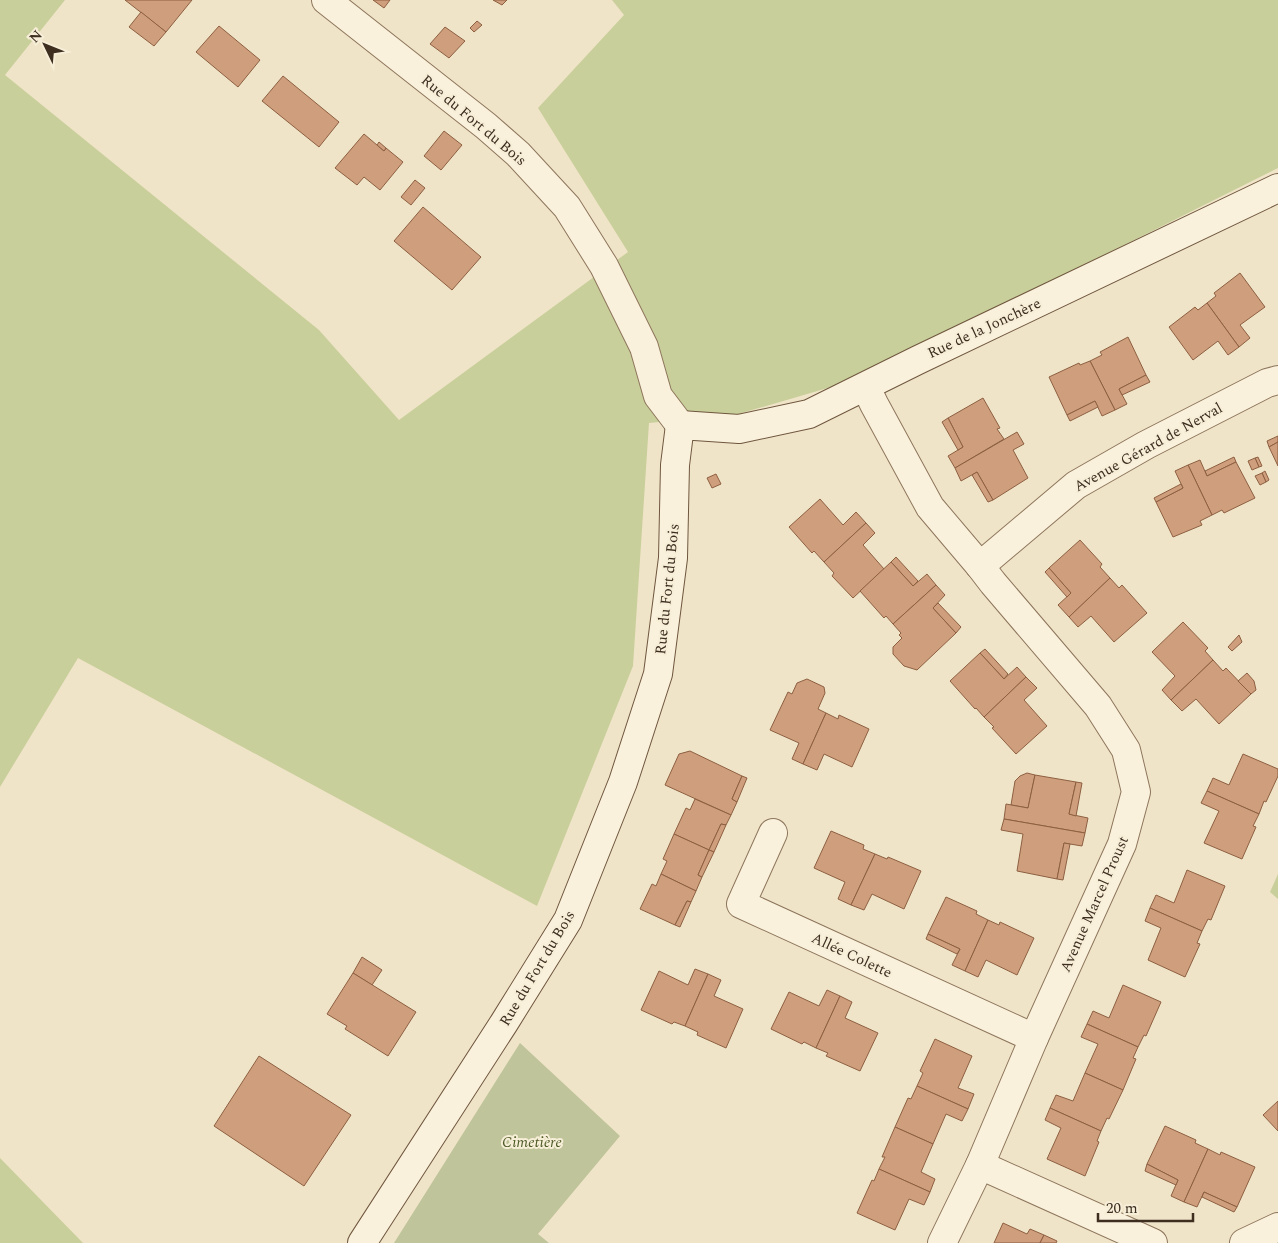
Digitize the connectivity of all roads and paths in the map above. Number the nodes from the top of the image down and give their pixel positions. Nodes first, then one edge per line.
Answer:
1 (326, 0) edge
2 (1278, 188) edge
3 (1278, 380) edge
4 (866, 387) junction
5 (680, 425) junction
6 (980, 566) junction
7 (773, 833) dead end
8 (1034, 1038) junction
9 (980, 1165) junction
10 (1278, 1227) edge
11 (362, 1243) edge
12 (942, 1243) edge
13 (1153, 1243) edge
14 (1244, 1243) edge

1 - 5 street, Rue du Fort du Bois
2 - 4 street, Rue de la Jonchère
3 - 6 street, Avenue Gérard de Nerval
4 - 5 street, Rue de la Jonchère
4 - 6 street, Avenue Marcel Proust
5 - 11 street, Rue du Fort du Bois
6 - 8 street, Avenue Marcel Proust
7 - 8 street, Allée Colette
8 - 9 street, Avenue Marcel Proust
9 - 12 street, Avenue Marcel Proust
9 - 13 street
10 - 14 street

